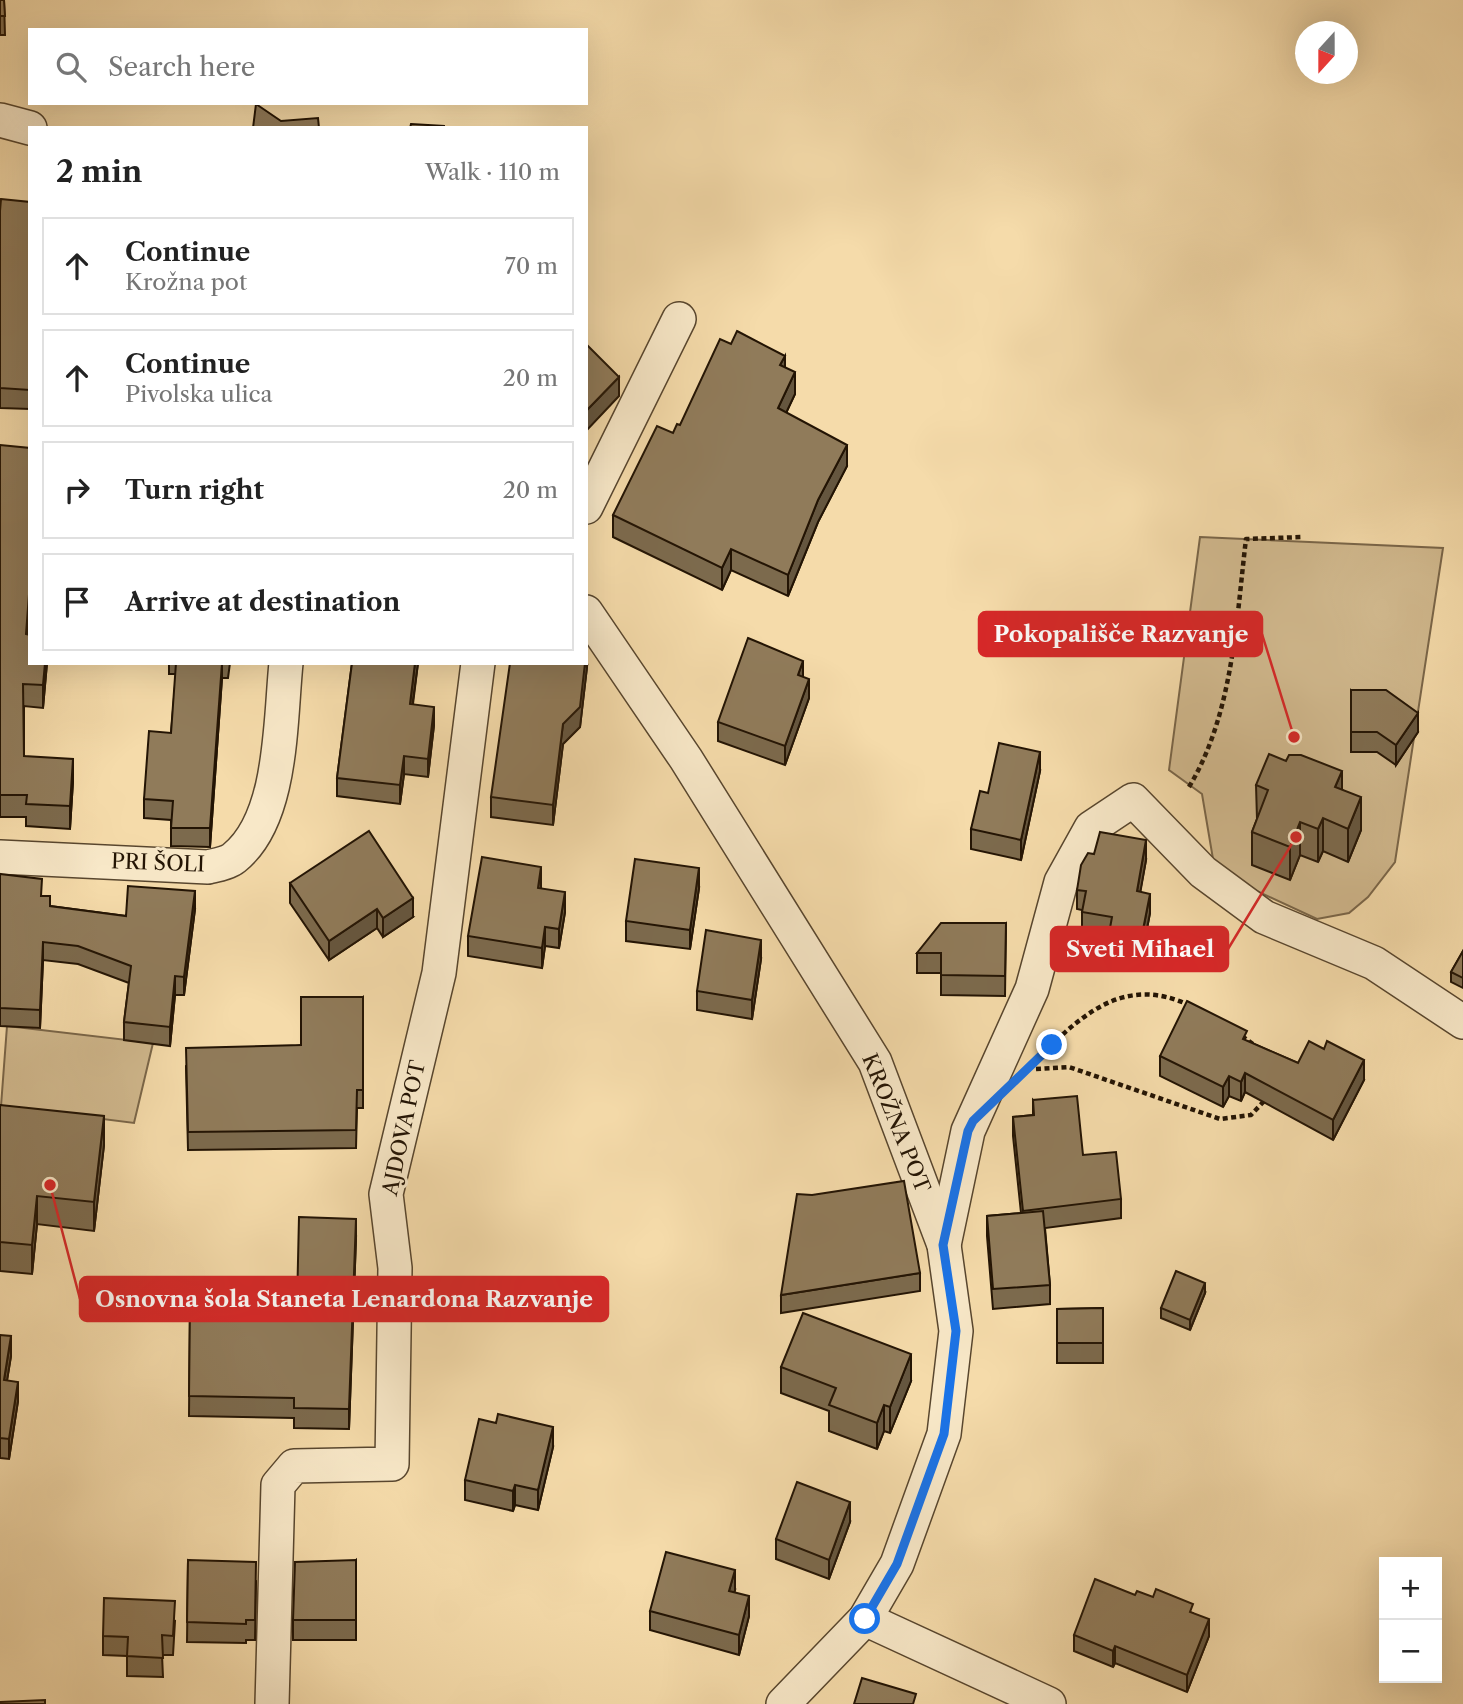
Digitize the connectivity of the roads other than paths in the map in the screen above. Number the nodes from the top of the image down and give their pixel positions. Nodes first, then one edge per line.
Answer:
1 (0, 120) edge
2 (28, 127) edge
3 (679, 319) dead end
4 (588, 503) edge
5 (588, 615) edge
6 (286, 665) edge
7 (478, 665) edge
8 (0, 857) edge
9 (1463, 1021) edge
10 (943, 1245) junction
11 (865, 1619) junction
12 (272, 1704) edge
13 (783, 1704) edge
14 (1049, 1704) edge

1 - 2 street
3 - 4 street
5 - 10 street, KROŽNA POT
6 - 8 street, PRI ŠOLI
7 - 12 street, AJDOVA POT
9 - 10 street
10 - 11 street, KROŽNA POT
11 - 13 street, KROŽNA POT
11 - 14 street

